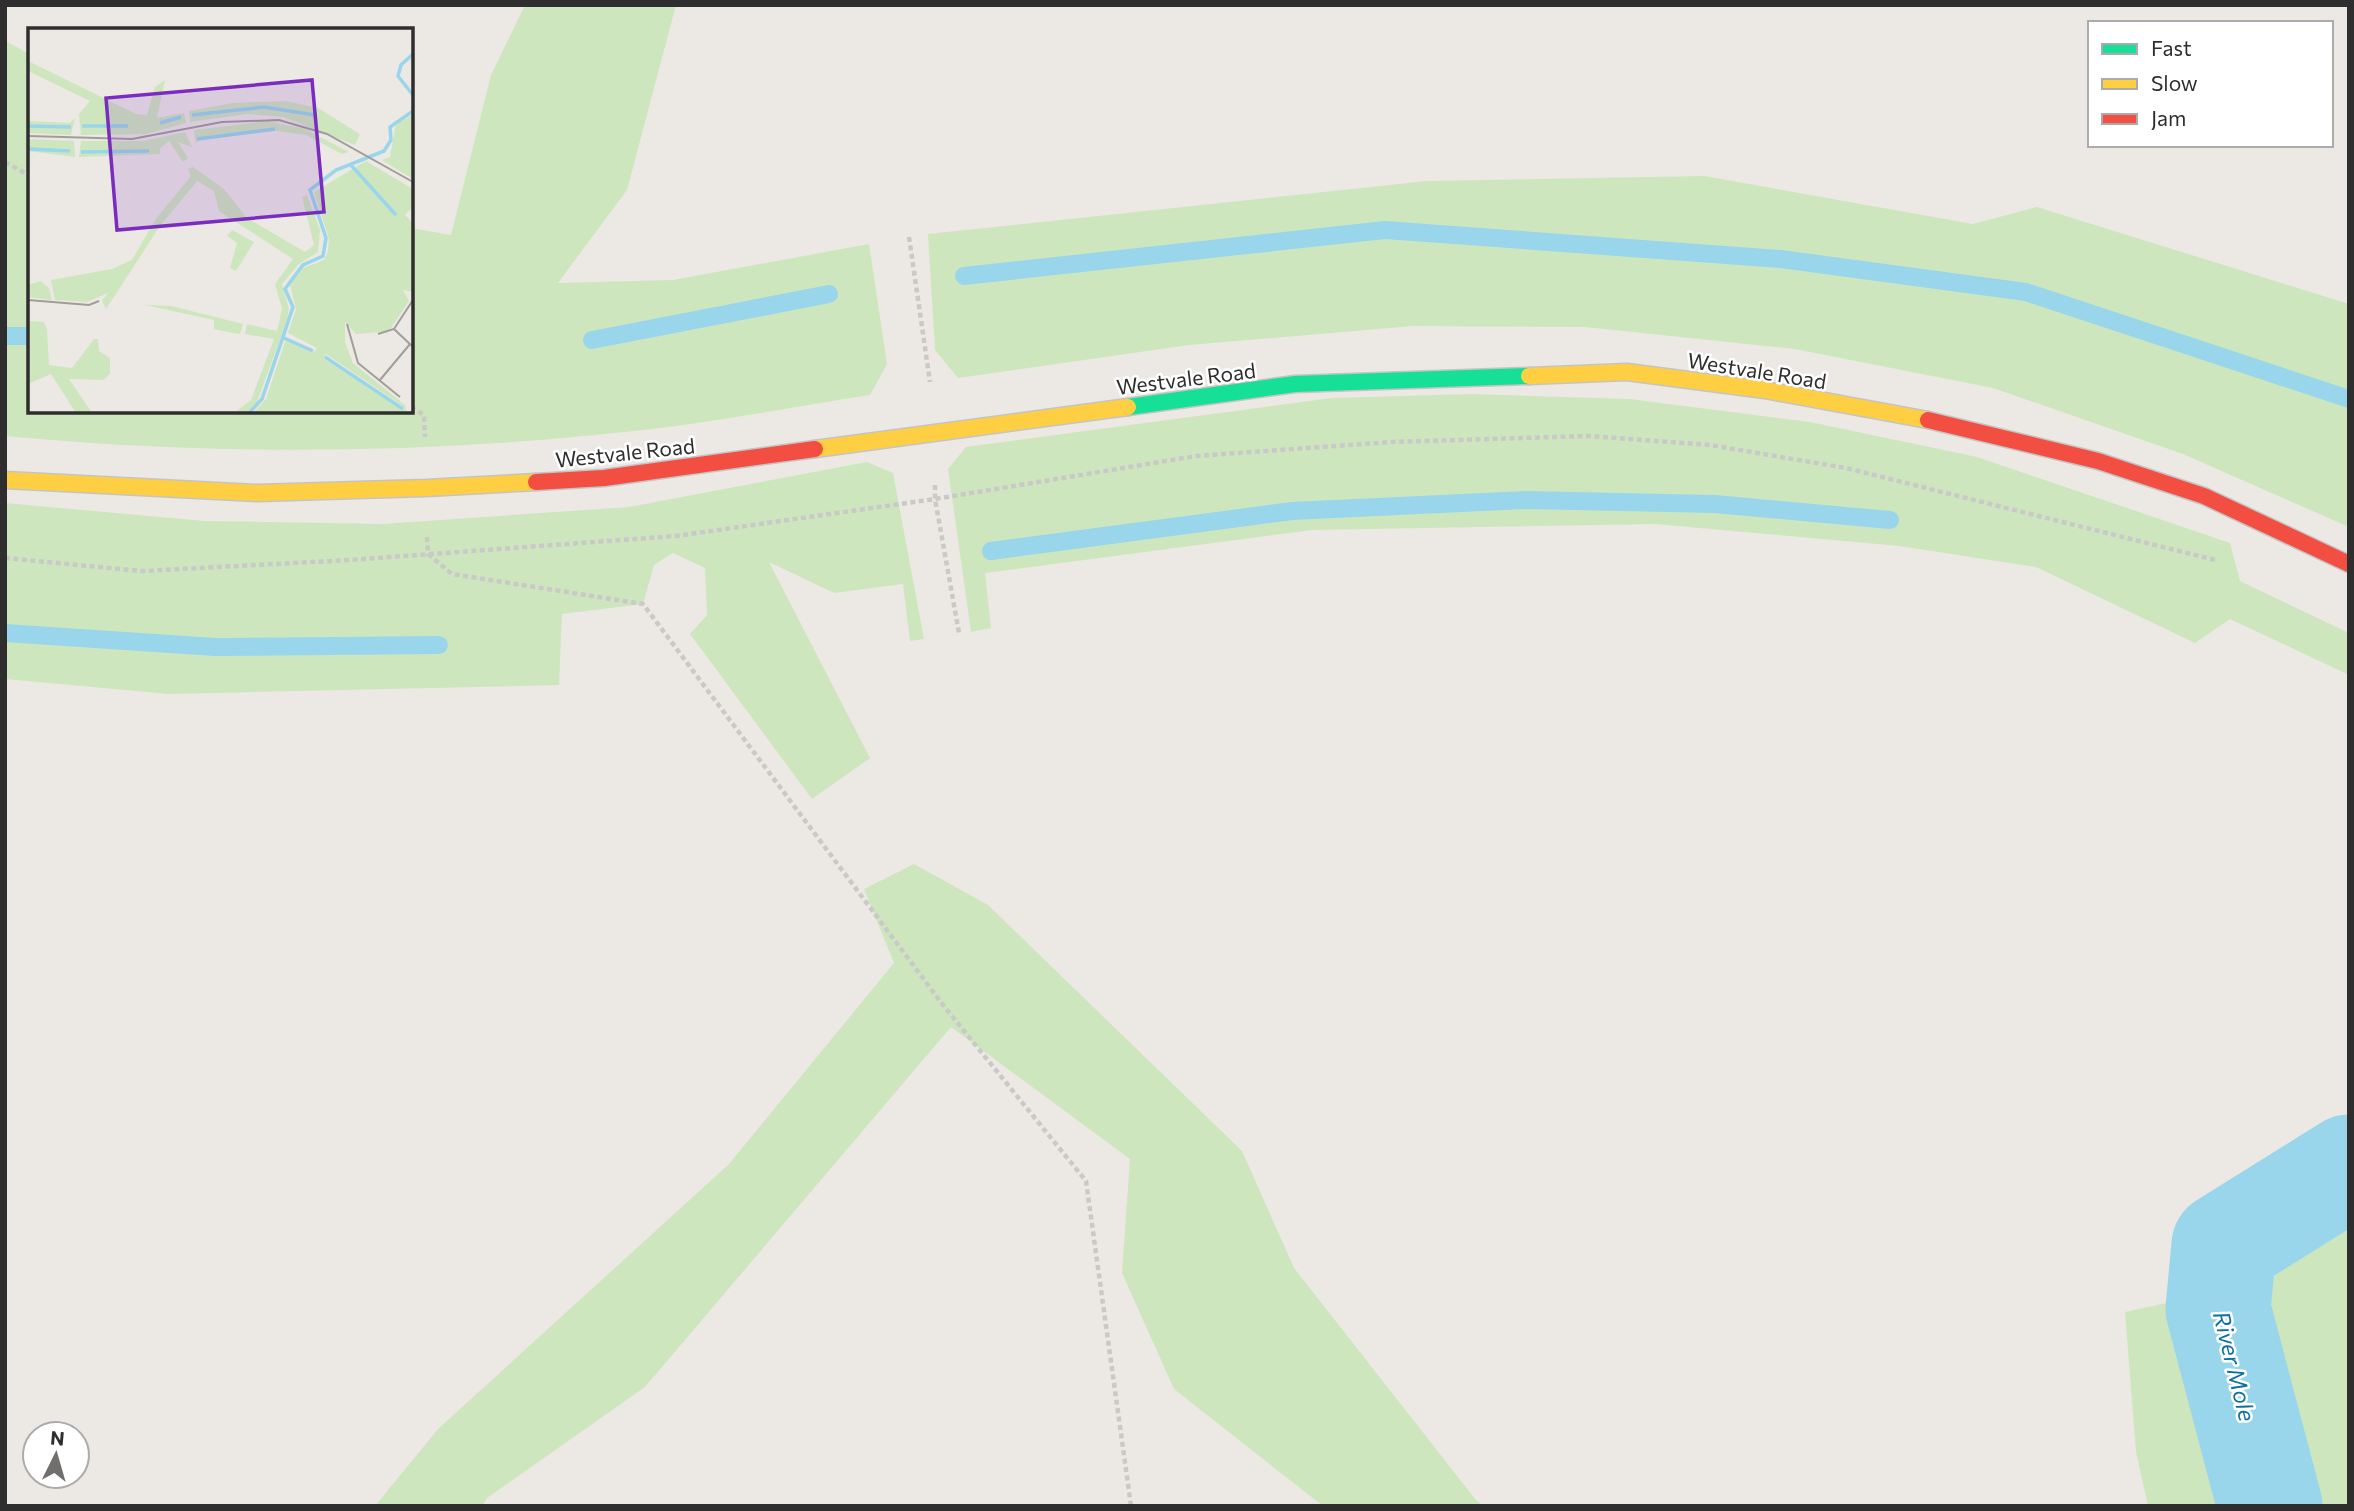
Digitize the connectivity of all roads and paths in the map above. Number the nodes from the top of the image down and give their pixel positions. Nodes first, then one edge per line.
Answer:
1 (5, 162) edge
2 (28, 175) edge
3 (5, 480) edge
4 (428, 554) junction
5 (5, 558) edge
6 (2223, 562) dead end
7 (2349, 564) edge
8 (1131, 1506) edge

1 - 2 path
3 - 7 street, Westvale Road
4 - 5 path
4 - 6 path
4 - 8 path

